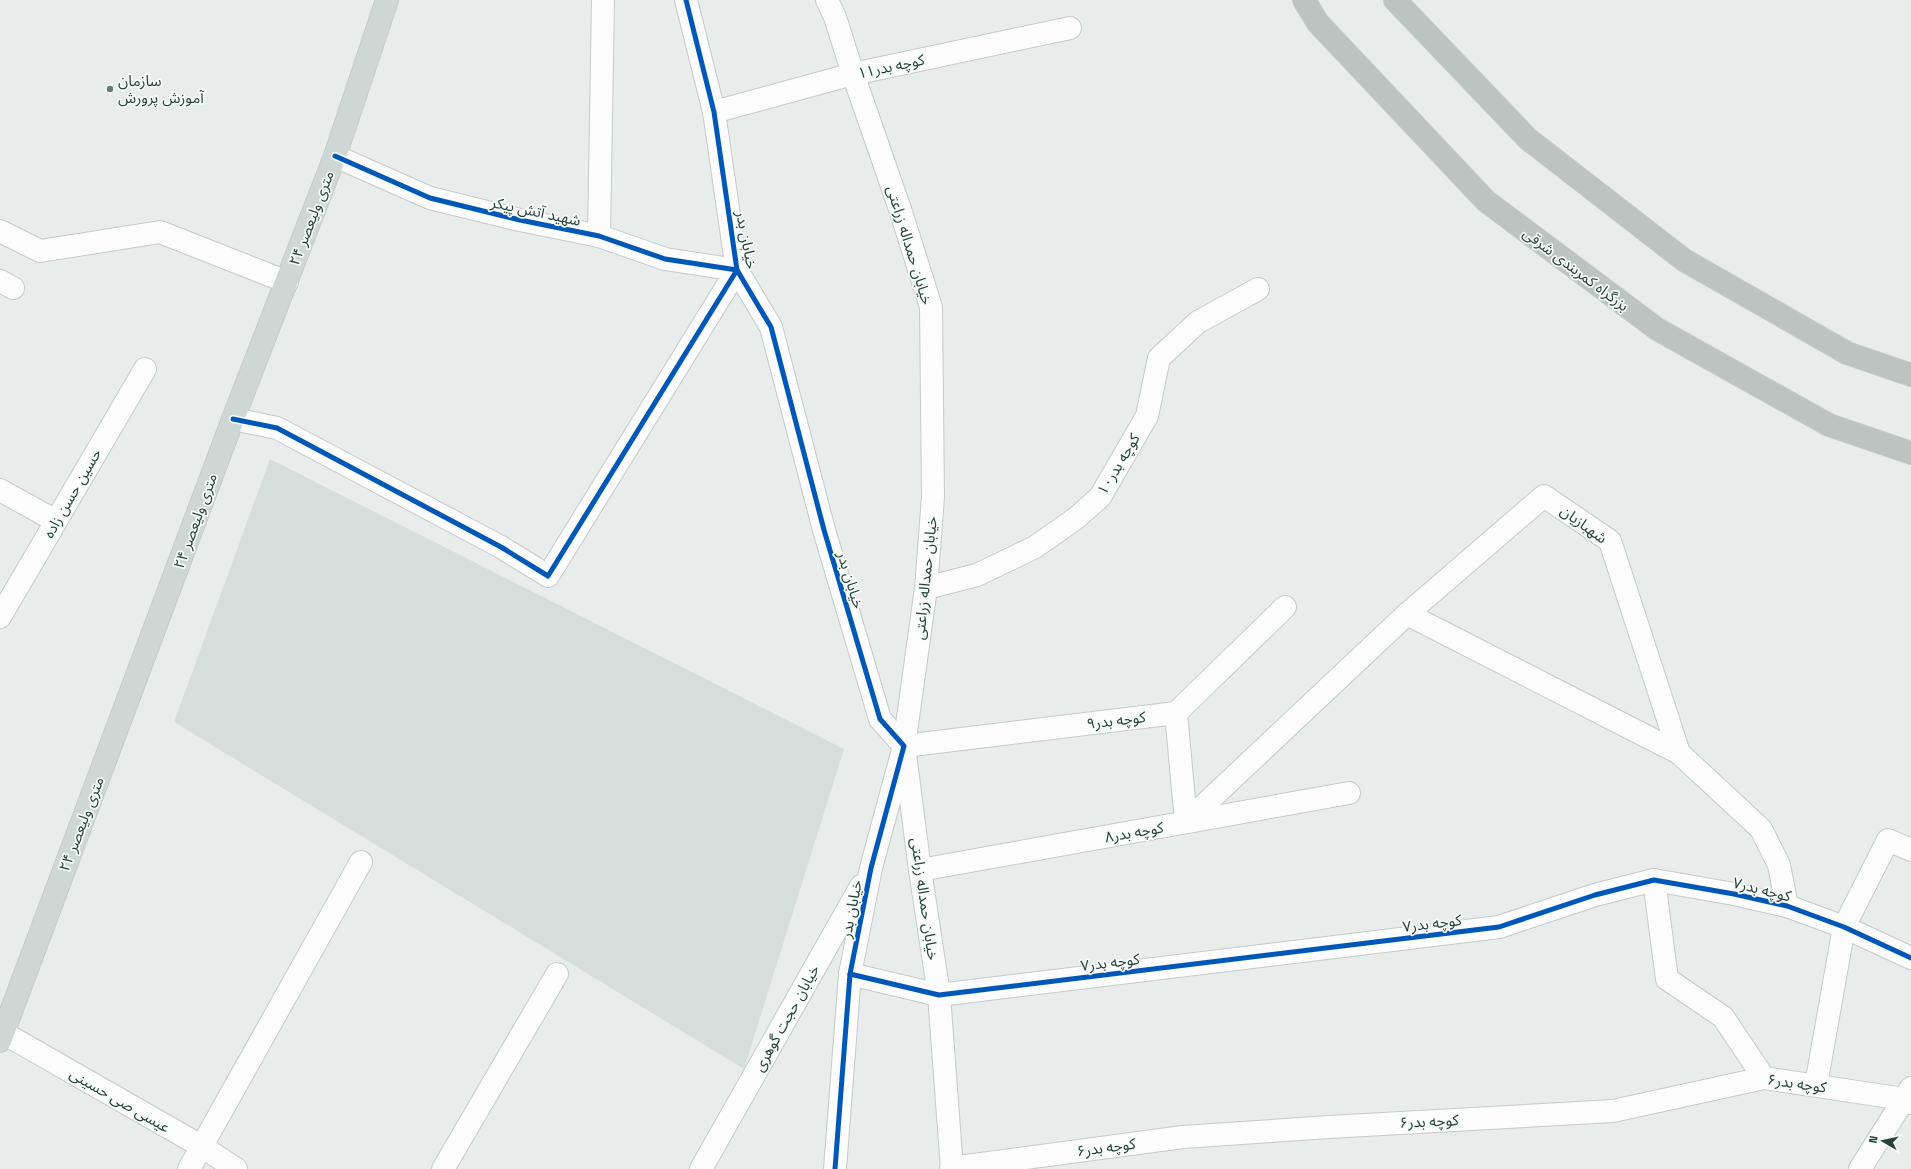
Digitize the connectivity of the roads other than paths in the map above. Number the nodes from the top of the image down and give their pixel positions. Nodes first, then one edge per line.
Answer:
1 (387, 0) edge
2 (603, 0) edge
3 (686, 0) edge
4 (828, 0) edge
5 (1304, 0) edge
6 (1395, 0) edge
7 (1070, 28) dead end
8 (853, 74) junction
9 (714, 112) junction
10 (335, 156) junction
11 (0, 231) edge
12 (599, 236) junction
13 (737, 270) junction
14 (287, 282) junction
15 (1258, 289) dead end
16 (145, 369) dead end
17 (1911, 375) edge
18 (233, 419) junction
19 (1911, 452) edge
20 (0, 490) edge
21 (56, 521) junction
22 (926, 588) junction
23 (1285, 607) dead end
24 (1407, 614) junction
25 (0, 617) edge
26 (1176, 713) junction
27 (904, 746) junction
28 (1679, 753) junction
29 (1349, 793) dead end
30 (1186, 822) junction
31 (1911, 850) edge
32 (361, 862) dead end
33 (871, 868) junction
34 (920, 870) junction
35 (1654, 880) junction
36 (1787, 906) junction
37 (1844, 928) junction
38 (1911, 958) edge
39 (557, 974) dead end
40 (850, 974) junction
41 (939, 995) junction
42 (1, 1035) edge
43 (1764, 1078) junction
44 (1816, 1085) junction
45 (1909, 1097) edge
46 (201, 1146) junction
47 (189, 1169) edge
48 (236, 1169) edge
49 (443, 1169) edge
50 (702, 1169) edge
51 (835, 1169) edge
52 (952, 1169) edge
53 (1860, 1169) edge

1 - 10 main road, ۲۴ متری ولیعصر
2 - 12 street
3 - 9 street, خیابان بدر
4 - 8 street, خیابان حمداله زراعتی
5 - 19 highway, بزرگراه کمربندی شرقی
6 - 17 highway
7 - 8 street, کوچه بدر۱۱
8 - 9 street, کوچه بدر۱۱
8 - 22 street, خیابان حمداله زراعتی
9 - 13 street, خیابان بدر
10 - 12 street, شهید آتش پیکر
10 - 14 main road, ۲۴ متری ولیعصر
11 - 14 street
12 - 13 street, شهید آتش پیکر
13 - 18 street
13 - 27 street, خیابان بدر
14 - 18 main road, ۲۴ متری ولیعصر
15 - 22 street, کوچه بدر۱۰
16 - 21 street, حسین حسن زاده
18 - 42 main road, ۲۴ متری ولیعصر
20 - 21 street
21 - 25 street, حسین حسن زاده
22 - 27 street, خیابان حمداله زراعتی
23 - 26 street
24 - 28 street
24 - 28 street, شهبازیان
24 - 30 street
26 - 27 street, کوچه بدر۹
26 - 30 street
27 - 33 street, خیابان بدر
27 - 34 street, خیابان حمداله زراعتی
28 - 36 street
29 - 30 street, کوچه بدر۸
30 - 34 street, کوچه بدر۸
31 - 37 street
32 - 46 street
33 - 40 street, خیابان بدر
33 - 50 street, خیابان حجت گوهری
34 - 41 street, خیابان حمداله زراعتی
35 - 36 street, کوچه بدر۷
35 - 41 street, کوچه بدر۷
35 - 43 street
36 - 37 street, کوچه بدر۷
37 - 38 street, کوچه بدر۷
37 - 44 street
39 - 49 street
40 - 41 street
40 - 51 street, خیابان بدر
41 - 52 street, خیابان حمداله زراعتی
42 - 46 street, عیسی صی حسینی
43 - 44 street, کوچه بدر۶
43 - 52 street, کوچه بدر۶
44 - 45 street, کوچه بدر۶
45 - 53 street
46 - 47 street
46 - 48 street, عیسی صی حسینی

